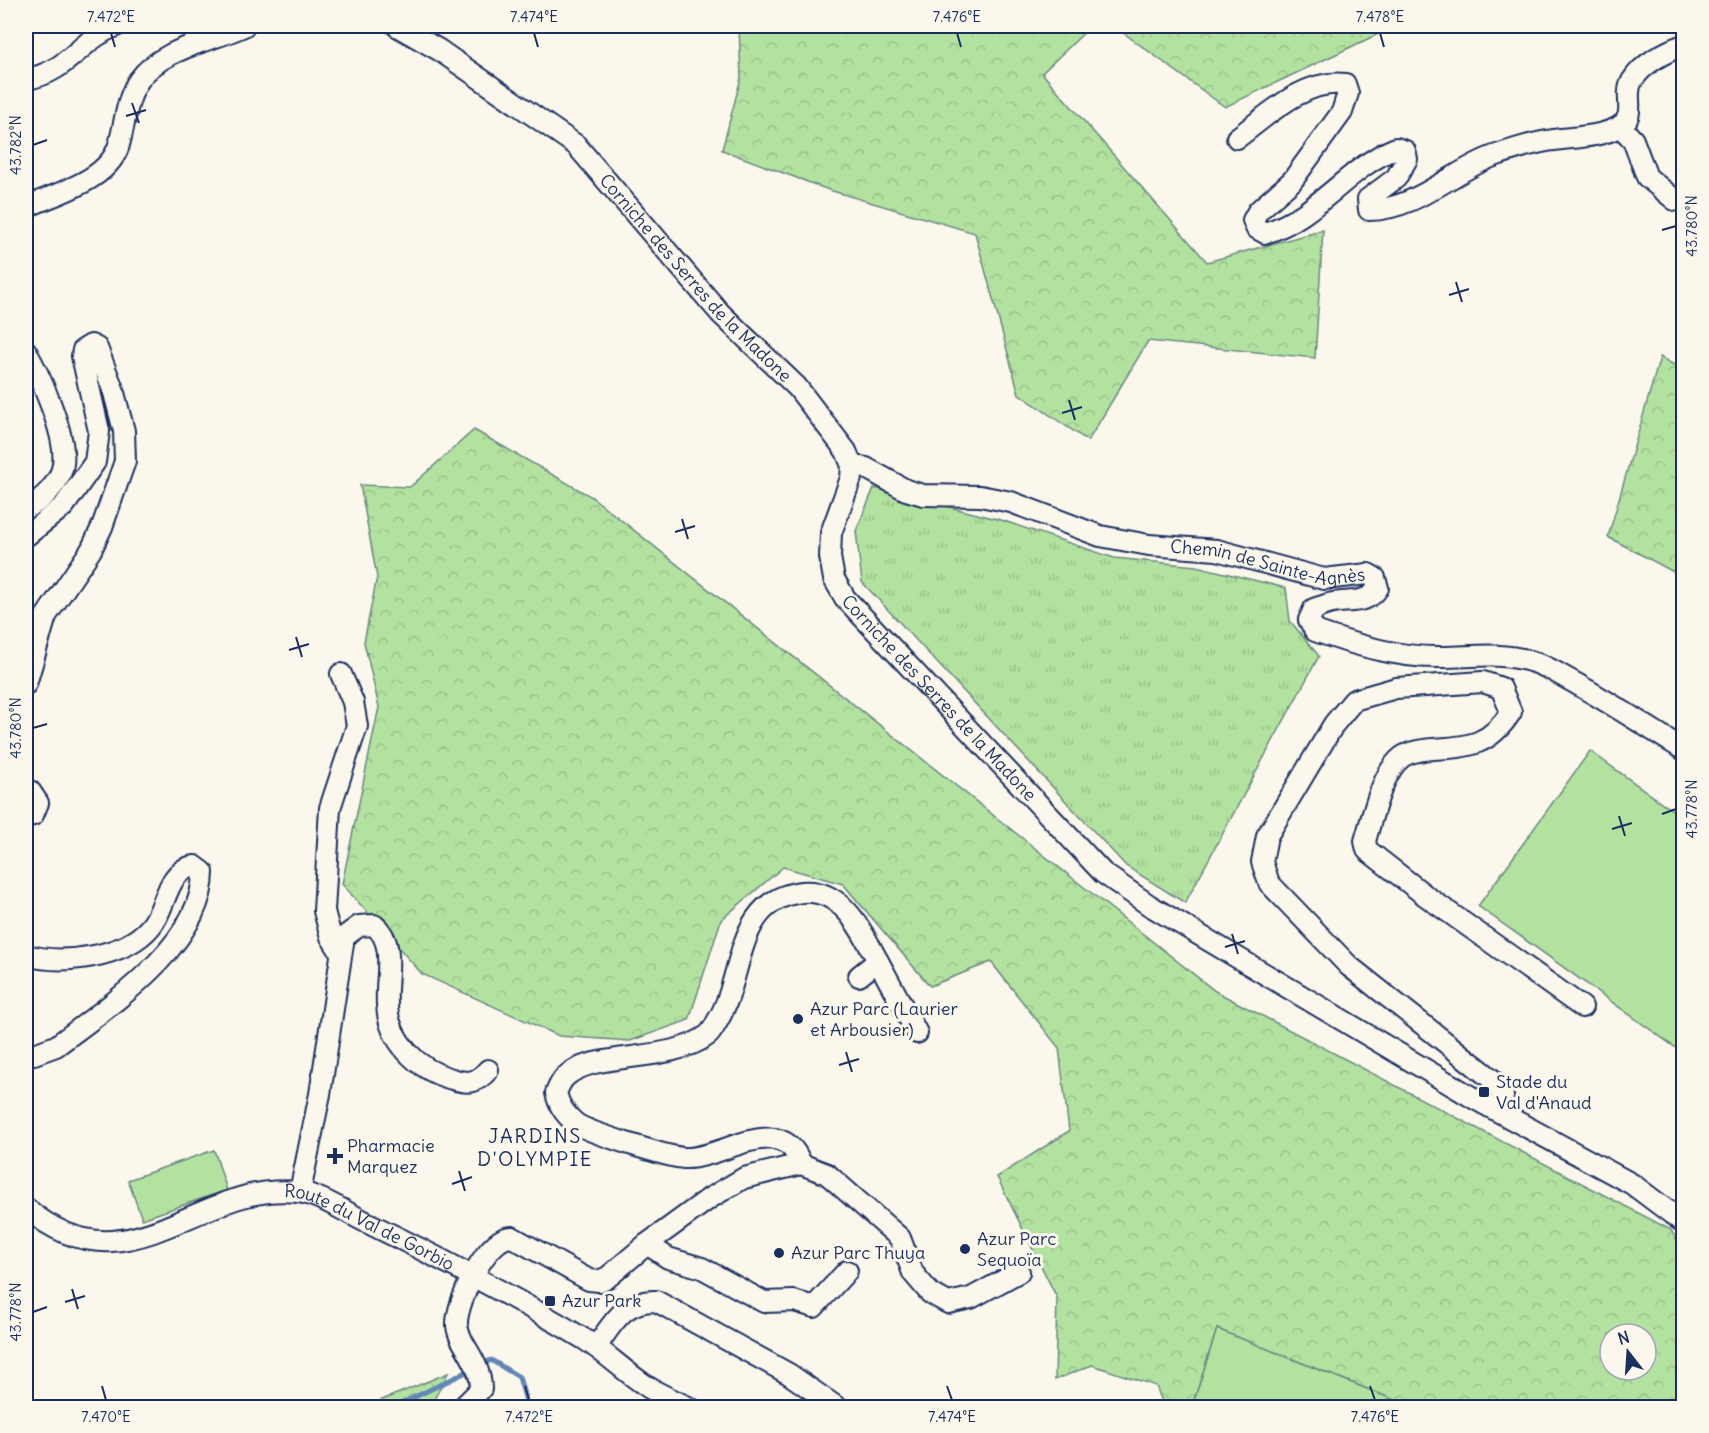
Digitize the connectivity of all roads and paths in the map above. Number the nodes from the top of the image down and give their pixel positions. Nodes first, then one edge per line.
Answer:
1 (116, 26) edge
2 (244, 26) edge
3 (397, 26) edge
4 (1683, 45) edge
5 (26, 79) edge
6 (1620, 126) junction
7 (1238, 138) dead end
8 (1683, 202) edge
9 (26, 207) edge
10 (26, 351) edge
11 (852, 466) junction
12 (26, 508) edge
13 (26, 536) edge
14 (341, 674) dead end
15 (26, 684) edge
16 (1683, 750) edge
17 (26, 790) edge
18 (26, 817) edge
19 (341, 953) junction
20 (26, 955) edge
21 (878, 961) junction
22 (859, 976) dead end
23 (1582, 1007) dead end
24 (917, 1033) dead end
25 (26, 1053) edge
26 (488, 1070) dead end
27 (1502, 1113) junction
28 (801, 1164) junction
29 (300, 1192) junction
30 (26, 1208) edge
31 (1683, 1223) edge
32 (646, 1244) junction
33 (847, 1271) dead end
34 (1019, 1272) dead end
35 (472, 1276) junction
36 (596, 1347) junction
37 (462, 1407) edge
38 (690, 1407) edge
39 (838, 1407) edge

1 - 5 street
2 - 9 street
3 - 11 street, Corniche des Serres de la Madone
4 - 6 street
6 - 7 street
6 - 8 street
10 - 12 street
11 - 16 street, Chemin de Sainte-Agnès
11 - 27 street, Corniche des Serres de la Madone
13 - 15 street
14 - 19 street
17 - 18 street
19 - 26 street
19 - 29 street
20 - 25 street
21 - 22 street
21 - 24 street
21 - 28 street
23 - 27 street
27 - 31 street, Corniche des Serres de la Madone
28 - 32 street
28 - 34 street
29 - 30 street, Route du Val de Gorbio
29 - 35 street, Route du Val de Gorbio
32 - 33 street
32 - 35 street
35 - 36 street, Route du Val de Gorbio
35 - 37 street
36 - 38 street, Route du Val de Gorbio
36 - 39 street

